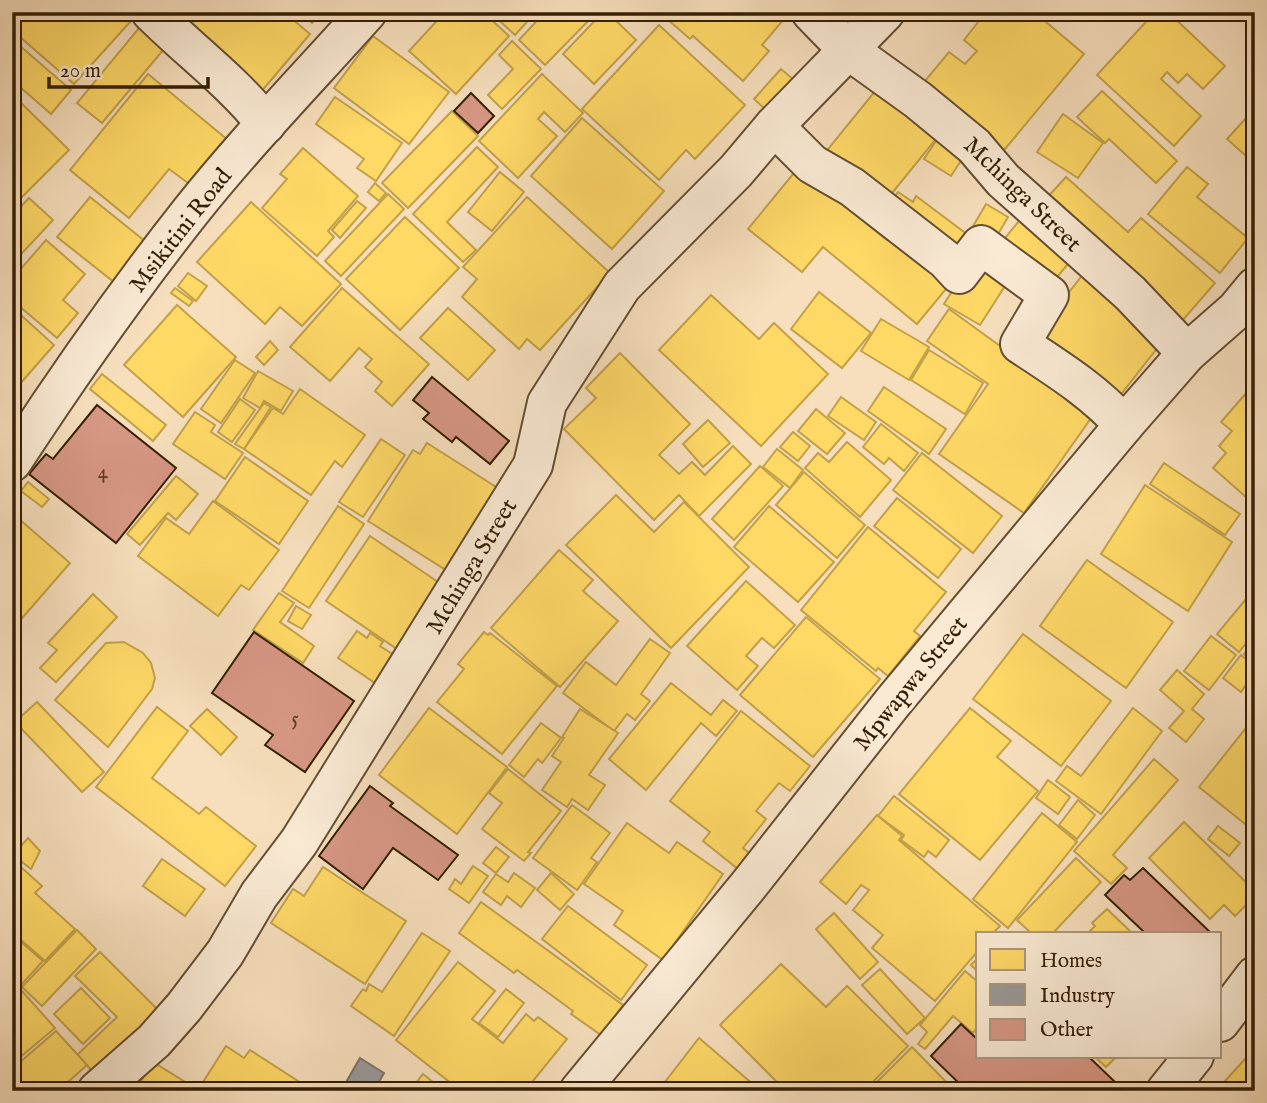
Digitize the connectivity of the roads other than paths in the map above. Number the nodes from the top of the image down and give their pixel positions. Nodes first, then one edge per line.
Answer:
1 (151, 12) edge
2 (367, 12) edge
3 (811, 12) edge
4 (885, 12) edge
5 (847, 49) junction
6 (267, 124) junction
7 (774, 126) junction
8 (1248, 308) edge
9 (1187, 353) junction
10 (1124, 425) junction
11 (12, 462) edge
12 (1255, 976) edge
13 (1222, 1019) edge
14 (1192, 1058) edge
15 (97, 1091) edge
16 (579, 1091) edge
17 (1166, 1091) edge

1 - 6 street
2 - 6 street, Msikitini Road
3 - 5 street
4 - 5 street, Mchinga Street
5 - 7 street, Mchinga Street
5 - 9 street, Mchinga Street
6 - 11 street, Msikitini Road
7 - 10 street
7 - 15 street, Mchinga Street
8 - 9 street, Mpwapwa Street
9 - 10 street, Mpwapwa Street
10 - 16 street, Mpwapwa Street
12 - 13 street
14 - 17 street

